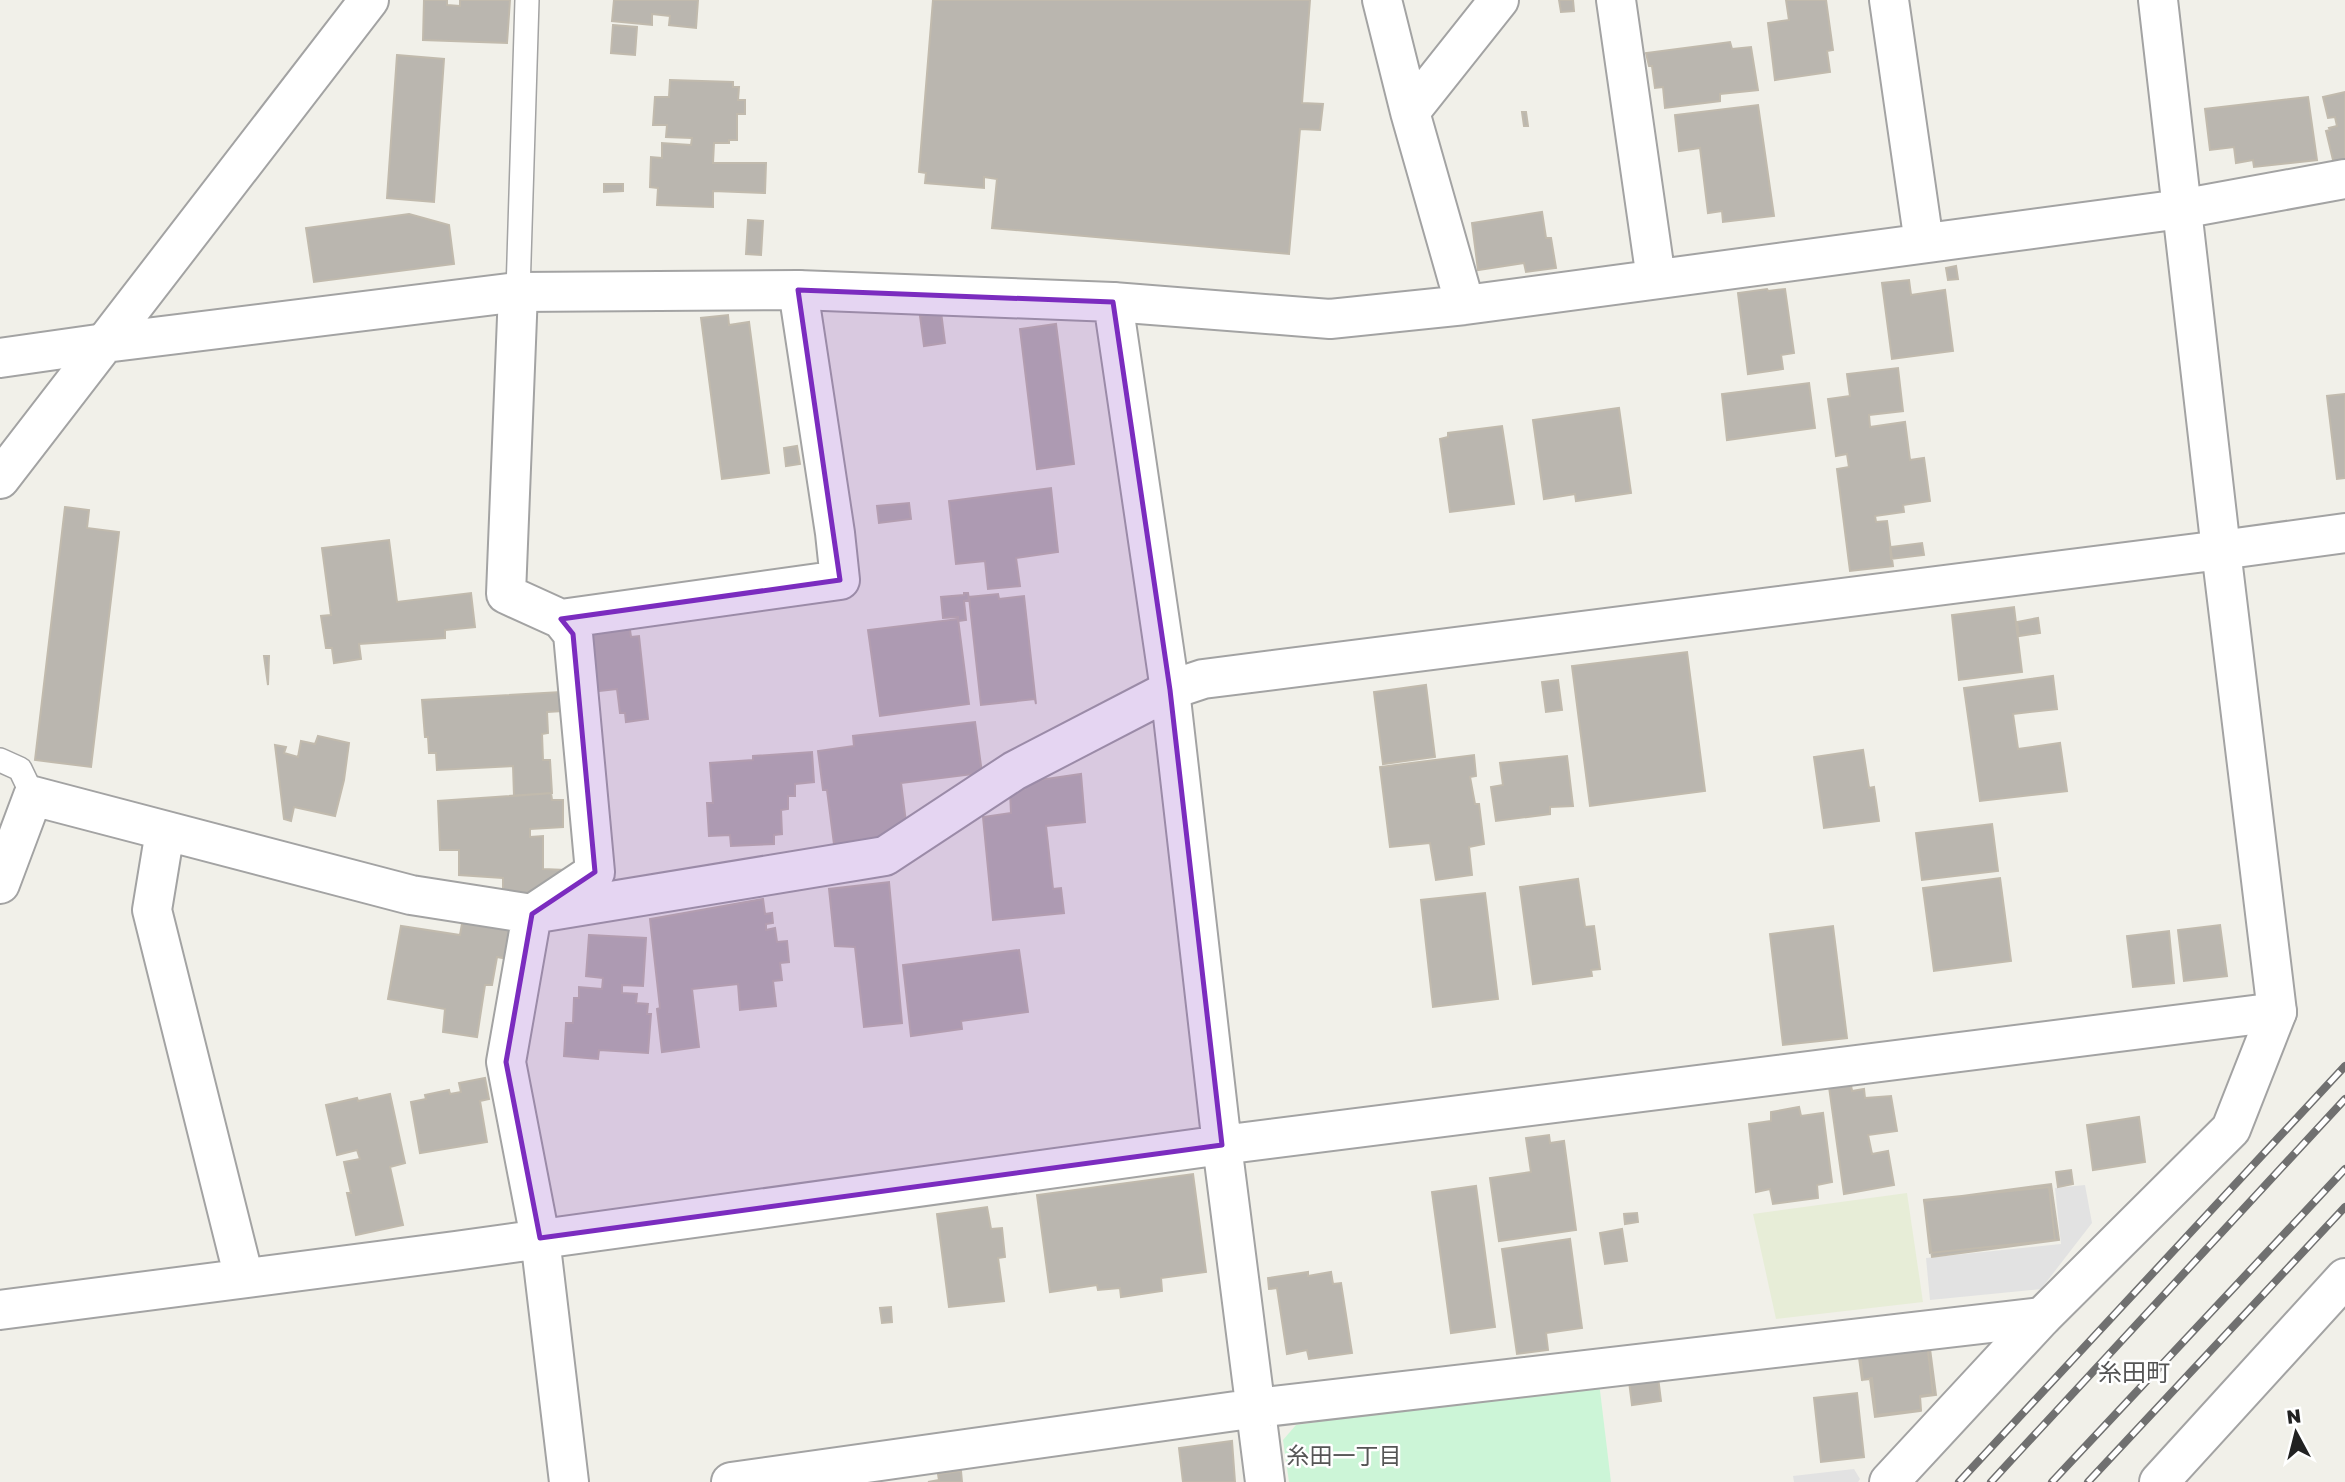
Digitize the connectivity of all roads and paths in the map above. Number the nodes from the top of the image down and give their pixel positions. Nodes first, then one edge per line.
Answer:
1 (369, 0) edge
2 (527, 0) edge
3 (1382, 0) edge
4 (1499, 0) edge
5 (1616, 0) edge
6 (1889, 0) edge
7 (2158, 0) edge
8 (1410, 112) junction
9 (2345, 178) edge
10 (2181, 209) junction
11 (1924, 243) junction
12 (1656, 279) junction
13 (798, 290) junction
14 (518, 292) junction
15 (1113, 302) junction
16 (1465, 305) junction
17 (104, 343) junction
18 (0, 358) edge
19 (0, 479) edge
20 (2345, 533) edge
21 (2221, 550) junction
22 (561, 619) junction
23 (1170, 690) junction
24 (0, 760) edge
25 (33, 796) junction
26 (165, 831) junction
27 (0, 884) edge
28 (532, 914) junction
29 (2277, 1012) junction
30 (1222, 1145) junction
31 (540, 1238) junction
32 (2345, 1278) edge
33 (244, 1279) junction
34 (0, 1310) edge
35 (2042, 1317) junction
36 (1257, 1408) junction
37 (569, 1482) edge
38 (731, 1482) edge
39 (1265, 1482) edge
40 (1889, 1482) edge
41 (2159, 1482) edge

1 - 17 street
2 - 14 lane
3 - 8 street
4 - 8 street
5 - 12 street
6 - 11 street
7 - 10 street
8 - 16 street
9 - 10 street
10 - 11 street
10 - 21 street
11 - 12 street
12 - 16 street
13 - 14 street
13 - 15 street
13 - 22 street
14 - 17 street
14 - 22 street
15 - 16 street
15 - 23 street
17 - 18 street
17 - 19 street
20 - 21 street
21 - 23 street
21 - 29 street
22 - 28 street
23 - 28 street
23 - 30 street
24 - 25 lane
25 - 26 street
25 - 27 street
26 - 28 street
26 - 33 street
28 - 31 street
29 - 30 street
29 - 35 street
30 - 31 street
30 - 36 street
31 - 33 street
31 - 37 street
32 - 41 street
33 - 34 street
35 - 36 street
35 - 40 street
36 - 38 street
36 - 39 street

